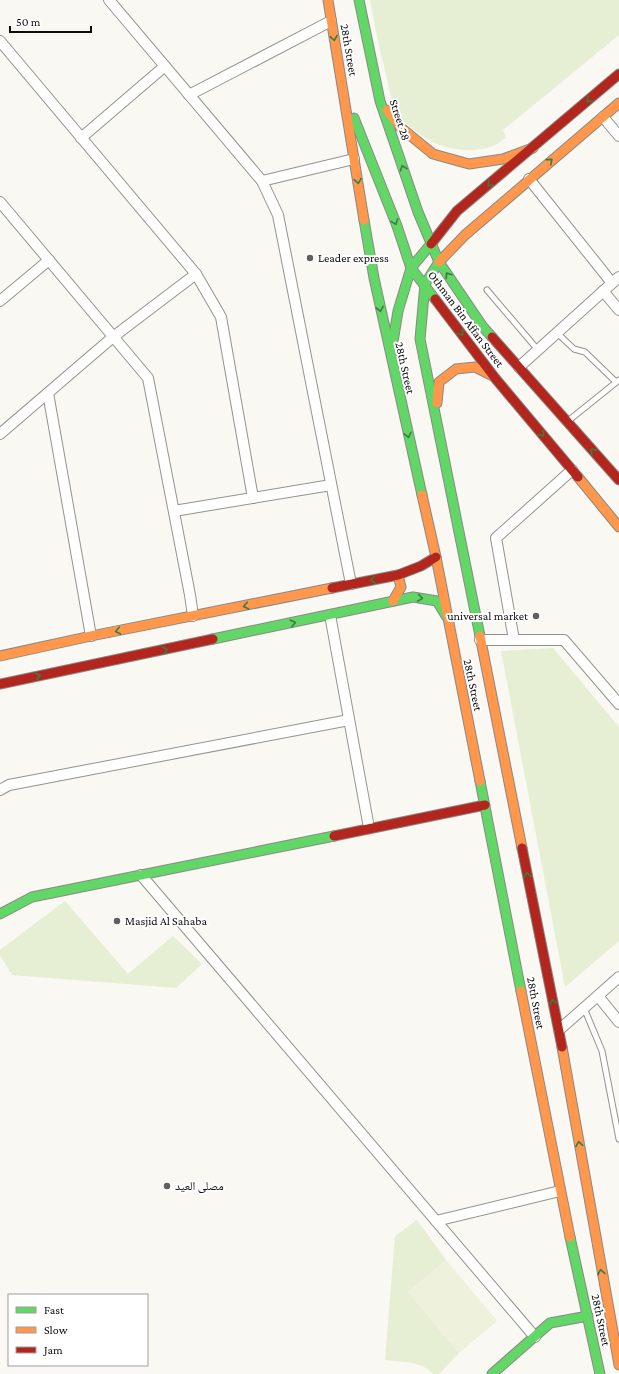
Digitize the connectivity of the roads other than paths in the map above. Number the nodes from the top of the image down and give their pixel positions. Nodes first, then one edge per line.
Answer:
1 (109, 0) edge
2 (328, 0) edge
3 (359, 0) edge
4 (331, 21) junction
5 (0, 41) edge
6 (165, 66) junction
7 (619, 74) edge
8 (189, 95) junction
9 (344, 95) junction
10 (380, 101) junction
11 (619, 103) edge
12 (603, 117) junction
13 (619, 136) edge
14 (81, 138) junction
15 (533, 148) junction
16 (354, 159) junction
17 (529, 179) junction
18 (262, 181) junction
19 (0, 202) edge
20 (431, 244) junction
21 (49, 260) junction
22 (439, 262) junction
23 (411, 268) junction
24 (196, 274) junction
25 (615, 280) edge
26 (425, 284) junction
27 (487, 290) dead end
28 (603, 291) junction
29 (0, 301) edge
30 (619, 310) edge
31 (557, 333) junction
32 (113, 337) junction
33 (538, 350) junction
34 (390, 357) junction
35 (519, 367) junction
36 (495, 378) junction
37 (617, 381) edge
38 (48, 393) junction
39 (436, 418) junction
40 (567, 421) junction
41 (0, 434) edge
42 (572, 470) junction
43 (619, 480) edge
44 (331, 485) junction
45 (253, 498) junction
46 (174, 511) junction
47 (619, 527) edge
48 (436, 558) junction
49 (398, 575) junction
50 (351, 584) junction
51 (393, 601) junction
52 (330, 615) junction
53 (193, 616) junction
54 (447, 617) junction
55 (91, 636) junction
56 (480, 640) junction
57 (514, 640) junction
58 (0, 656) edge
59 (0, 684) edge
60 (619, 704) edge
61 (349, 720) junction
62 (0, 790) edge
63 (485, 805) junction
64 (369, 828) junction
65 (141, 875) junction
66 (0, 914) edge
67 (619, 977) edge
68 (598, 996) junction
69 (584, 1008) junction
70 (619, 1022) edge
71 (559, 1030) junction
72 (619, 1138) edge
73 (560, 1191) junction
74 (436, 1221) junction
75 (588, 1316) junction
76 (535, 1337) junction
77 (618, 1360) edge
78 (492, 1374) edge
79 (600, 1374) edge

1 - 6 street
2 - 4 main road, 28th Street
3 - 10 main road, Street 28
4 - 8 street
4 -> 9 main road, 28th Street
5 - 14 street
6 - 8 street
6 - 14 street
7 -> 15 main road
8 - 18 street
9 - 16 main road, 28th Street
9 -> 23 main road, Othman Bin Affan Street
10 - 15 main road
20 -> 10 main road, Street 28
11 - 12 main road
12 - 13 street
17 -> 12 main road
14 - 24 street
15 -> 20 main road
16 - 18 street
16 -> 34 main road, 28th Street
17 - 22 main road
17 - 25 street
18 - 44 street
19 - 21 street
20 - 22 main road, Othman Bin Affan Street
20 - 23 main road
21 - 29 street
21 - 32 street
22 - 26 main road
35 -> 22 main road, Othman Bin Affan Street
23 - 26 main road, Othman Bin Affan Street
23 - 34 main road
24 - 32 street
24 - 45 street
25 - 28 street
26 -> 36 main road, Othman Bin Affan Street
26 - 39 main road, 28th Street
27 - 33 lane
28 - 30 street
28 - 31 street
31 - 33 street
31 - 37 lane
32 - 38 street
32 - 46 street
33 - 35 street
34 -> 48 main road, 28th Street
35 - 40 main road, Othman Bin Affan Street
36 - 39 main road
36 -> 42 main road, Othman Bin Affan Street
37 - 40 lane
38 - 41 street
38 - 55 street
39 - 56 main road, 28th Street
43 -> 40 main road, Othman Bin Affan Street
42 - 47 main road, Othman Bin Affan Street
42 - 57 street
44 - 45 street
44 - 50 street
45 - 46 street
46 - 53 street
48 - 49 main road
48 - 54 main road, 28th Street
49 -> 50 main road
49 - 51 main road
50 -> 53 main road
51 - 52 main road
51 -> 54 main road
59 -> 52 main road
52 - 61 street
53 -> 55 main road
54 - 63 main road, 28th Street
55 - 58 main road
56 - 57 street
71 -> 56 main road, 28th Street
57 - 60 street
61 - 62 street
61 - 64 street
63 - 64 main road
63 - 73 main road, 28th Street
64 - 65 main road
65 - 66 main road
65 - 74 street
67 - 68 street
68 - 69 street
68 - 70 street
69 - 71 street
69 - 72 lane
77 -> 71 main road, 28th Street
73 - 74 street
73 - 75 main road, 28th Street
74 - 76 street
75 - 76 main road
75 - 79 main road, 28th Street
76 - 78 main road

